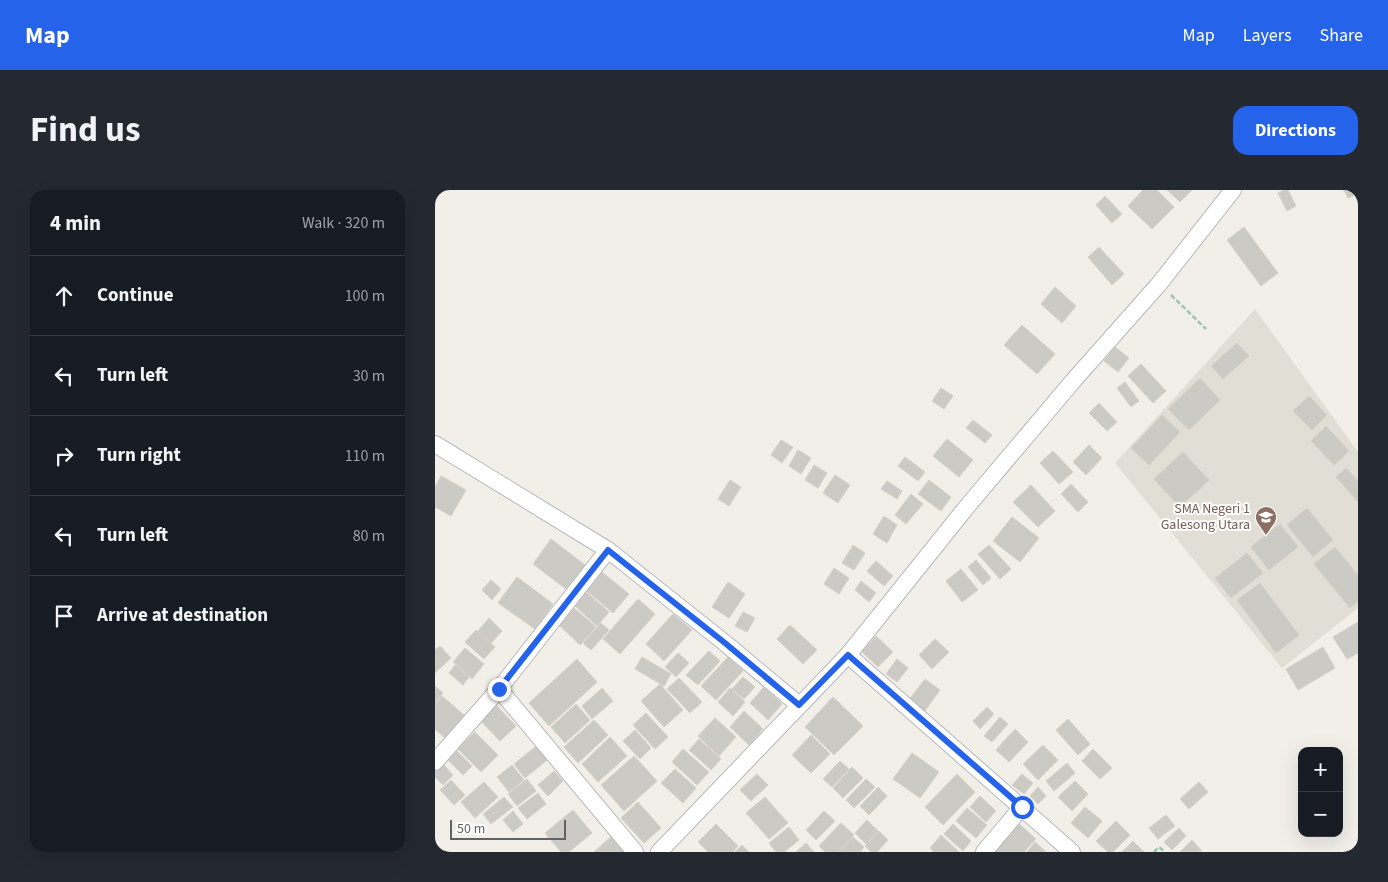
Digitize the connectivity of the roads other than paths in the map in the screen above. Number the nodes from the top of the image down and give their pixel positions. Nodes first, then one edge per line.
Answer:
1 (1233, 190) edge
2 (435, 444) edge
3 (608, 550) junction
4 (848, 655) junction
5 (499, 689) junction
6 (799, 705) junction
7 (435, 762) edge
8 (1022, 807) junction
9 (635, 852) edge
10 (659, 852) edge
11 (984, 852) edge
12 (1072, 852) edge

1 - 4 street
2 - 3 street
3 - 5 street
3 - 6 street
4 - 6 street
4 - 8 street
5 - 7 street
5 - 9 street
6 - 10 street
8 - 11 street
8 - 12 street

